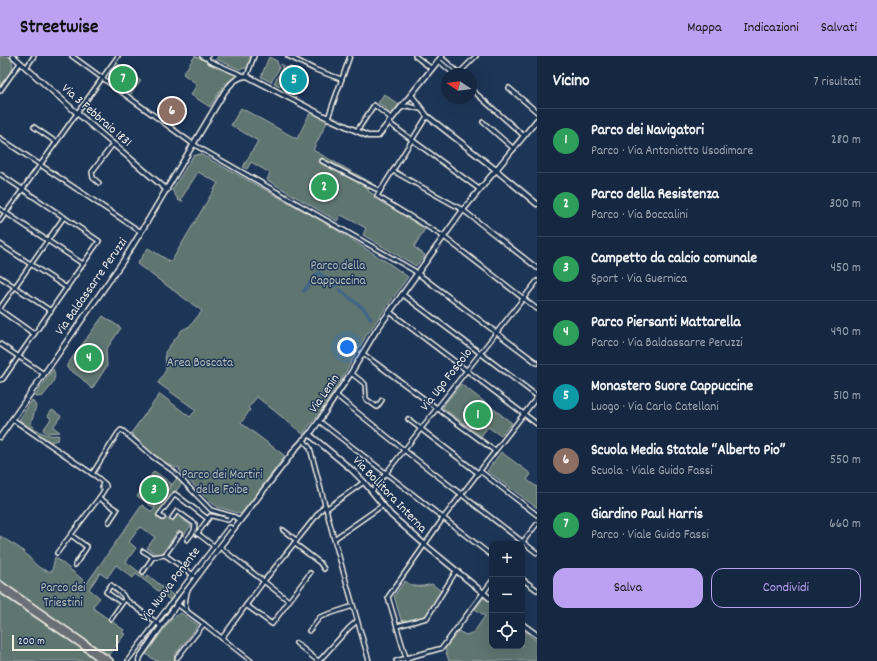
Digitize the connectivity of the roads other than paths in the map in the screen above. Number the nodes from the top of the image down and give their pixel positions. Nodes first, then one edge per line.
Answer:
1 (13, 56) edge
2 (34, 56) edge
3 (72, 56) edge
4 (118, 56) edge
5 (202, 56) edge
6 (254, 56) edge
7 (288, 56) edge
8 (350, 56) edge
9 (415, 56) edge
10 (476, 56) edge
11 (207, 57) edge
12 (441, 58) edge
13 (20, 63) junction
14 (26, 68) junction
15 (449, 68) edge
16 (453, 68) edge
17 (464, 68) edge
18 (432, 69) junction
19 (245, 76) junction
20 (102, 79) junction
21 (341, 80) junction
22 (509, 88) dead end
23 (0, 91) edge
24 (477, 94) edge
25 (411, 95) junction
26 (401, 108) junction
27 (420, 109) junction
28 (537, 112) edge
29 (77, 114) junction
30 (427, 116) junction
31 (328, 118) junction
32 (537, 120) edge
33 (391, 121) junction
34 (483, 122) dead end
35 (34, 127) dead end
36 (357, 131) junction
37 (524, 136) junction
38 (0, 138) edge
39 (412, 141) junction
40 (56, 142) junction
41 (113, 144) junction
42 (193, 144) junction
43 (514, 149) junction
44 (322, 161) dead end
45 (40, 165) junction
46 (496, 170) junction
47 (393, 171) junction
48 (0, 174) edge
49 (99, 183) dead end
50 (479, 189) junction
51 (23, 190) junction
52 (167, 190) junction
53 (380, 191) junction
54 (537, 204) edge
55 (0, 209) edge
56 (463, 210) junction
57 (6, 213) junction
58 (64, 217) junction
59 (0, 221) edge
60 (142, 232) junction
61 (444, 237) junction
62 (48, 241) junction
63 (0, 244) edge
64 (31, 264) junction
65 (83, 264) junction
66 (537, 268) edge
67 (418, 273) junction
68 (0, 277) edge
69 (537, 281) edge
70 (15, 287) junction
71 (66, 288) junction
72 (402, 294) junction
73 (523, 298) junction
74 (0, 309) edge
75 (537, 309) edge
76 (51, 311) junction
77 (390, 312) junction
78 (496, 333) junction
79 (34, 334) junction
80 (0, 344) edge
81 (362, 353) junction
82 (481, 353) junction
83 (18, 356) junction
84 (537, 363) edge
85 (467, 370) junction
86 (44, 374) junction
87 (351, 374) junction
88 (0, 380) edge
89 (336, 396) junction
90 (537, 396) edge
91 (382, 400) dead end
92 (438, 408) junction
93 (524, 414) junction
94 (12, 419) junction
95 (408, 419) dead end
96 (319, 421) junction
97 (537, 424) edge
98 (420, 430) junction
99 (309, 434) junction
100 (0, 437) edge
101 (303, 439) junction
102 (404, 450) junction
103 (495, 451) junction
104 (479, 472) junction
105 (386, 473) junction
106 (93, 475) junction
107 (364, 482) junction
108 (372, 491) junction
109 (461, 495) junction
110 (99, 498) junction
111 (325, 504) junction
112 (383, 505) junction
113 (326, 509) junction
114 (537, 514) edge
115 (231, 516) junction
116 (163, 518) dead end
117 (172, 518) dead end
118 (444, 518) junction
119 (208, 519) junction
120 (240, 521) junction
121 (109, 522) dead end
122 (537, 524) edge
123 (233, 530) junction
124 (283, 530) dead end
125 (194, 531) junction
126 (180, 534) dead end
127 (197, 534) junction
128 (71, 535) junction
129 (334, 539) junction
130 (187, 540) dead end
131 (519, 541) edge
132 (524, 541) edge
133 (295, 542) junction
134 (424, 544) junction
135 (525, 545) edge
136 (214, 546) junction
137 (219, 548) junction
138 (144, 550) dead end
139 (57, 553) dead end
140 (537, 553) edge
141 (489, 554) edge
142 (165, 555) junction
143 (153, 557) junction
144 (74, 565) dead end
145 (324, 569) dead end
146 (456, 571) junction
147 (143, 572) dead end
148 (192, 574) junction
149 (310, 574) dead end
150 (196, 577) junction
151 (525, 581) edge
152 (264, 582) junction
153 (0, 584) edge
154 (489, 584) edge
155 (0, 589) edge
156 (187, 590) junction
157 (537, 590) edge
158 (482, 592) junction
159 (489, 598) edge
160 (125, 599) junction
161 (289, 601) junction
162 (122, 603) junction
163 (177, 604) junction
164 (246, 605) junction
165 (353, 606) junction
166 (188, 611) junction
167 (111, 619) dead end
168 (358, 621) junction
169 (155, 622) junction
170 (204, 624) junction
171 (161, 626) junction
172 (397, 626) junction
173 (525, 626) edge
174 (309, 631) dead end
175 (537, 635) edge
176 (222, 638) junction
177 (296, 643) dead end
178 (177, 658) dead end
179 (139, 659) edge
180 (128, 660) dead end
181 (407, 660) edge
182 (103, 661) edge
183 (110, 661) edge
184 (134, 661) edge
185 (251, 661) edge
186 (318, 661) edge
187 (369, 661) edge
188 (396, 661) edge

1 - 13 street, Via 3 Febbraio 1831
2 - 14 street
3 - 20 street
4 - 20 street
5 - 11 street
6 - 19 street
7 - 21 street
8 - 21 street
9 - 18 street
10 - 17 street
11 - 19 street
12 - 15 street
12 - 16 street
12 - 18 street
13 - 14 street, Via 3 Febbraio 1831
13 - 23 street
14 - 29 street, Via 3 Febbraio 1831
18 - 25 street
19 - 31 street
19 - 42 street, Via Baldassarre Peruzzi
20 - 29 street
20 - 42 street
21 - 31 street
22 - 28 street
24 - 37 street
25 - 26 street
25 - 27 street
26 - 27 street
26 - 33 street
27 - 30 street
29 - 40 street
29 - 41 street, Via 3 Febbraio 1831
30 - 39 street
30 - 46 street
31 - 36 street
32 - 37 street, Via Lenin
33 - 36 street
33 - 36 street
33 - 39 street
34 - 43 street
35 - 40 street
37 - 43 street, Via Lenin
38 - 45 street
39 - 47 street
39 - 50 street
40 - 45 street
41 - 49 street
41 - 52 street, Via 3 Febbraio 1831
42 - 52 street, Via Baldassarre Peruzzi
42 - 67 street
43 - 46 street, Via Lenin
44 - 53 street
45 - 51 street
45 - 60 street
46 - 50 street, Via Lenin
46 - 54 street
47 - 53 street
47 - 56 street
48 - 51 street
50 - 56 street, Via Lenin
51 - 57 street
51 - 58 street
52 - 60 street, Via Baldassarre Peruzzi
53 - 61 street
55 - 57 street
56 - 61 street, Via Lenin
56 - 66 street
57 - 59 street
57 - 62 street
58 - 62 street
58 - 65 street
60 - 86 street, Via Baldassarre Peruzzi
61 - 67 street, Via Lenin
61 - 73 street
62 - 64 street
62 - 65 street
63 - 64 street
64 - 70 street
64 - 71 street
65 - 71 street
67 - 72 street, Via Lenin
67 - 78 street
68 - 70 street
69 - 73 street, Via Ugo Foscolo
70 - 74 street
70 - 76 street
71 - 76 street
72 - 77 street, Via Lenin
72 - 82 street
73 - 75 street
73 - 78 street, Via Ugo Foscolo
74 - 79 street
76 - 79 street
77 - 81 street, Via Lenin
77 - 85 street
78 - 82 street, Via Ugo Foscolo
78 - 84 street
79 - 83 street
80 - 83 street
81 - 87 street, Via Lenin
81 - 92 street
82 - 85 street, Via Ugo Foscolo
82 - 90 street
83 - 86 street
83 - 88 street
85 - 92 street, Via Ugo Foscolo
85 - 93 street
86 - 94 street, Via Baldassarre Peruzzi
87 - 89 street, Via Lenin
87 - 91 street
89 - 96 street, Via Lenin
89 - 102 street
90 - 93 street
92 - 98 street, Via Ugo Foscolo
92 - 103 street
93 - 97 street
93 - 103 street
94 - 100 street, Via Baldassarre Peruzzi
94 - 106 street
95 - 98 street
96 - 99 street, Via Lenin
96 - 105 street
98 - 102 street, Via Ugo Foscolo
98 - 104 street
99 - 101 street, Via Lenin
99 - 107 street, Via Bollitora Interna
101 - 111 street
101 - 120 street, Via Nuova Ponente
102 - 105 street, Via Ugo Foscolo
102 - 109 street
103 - 104 street
104 - 109 street
104 - 114 street
105 - 108 street, Via Ugo Foscolo
105 - 118 street
106 - 110 street
106 - 115 street
107 - 108 street, Via Bollitora Interna
107 - 113 street
108 - 112 street, Via Bollitora Interna
109 - 118 street
109 - 131 street
110 - 121 street
110 - 128 street
111 - 113 street
111 - 133 street
112 - 129 street
112 - 134 street, Via Bollitora Interna
113 - 129 street
115 - 119 street
115 - 120 street
116 - 119 street
117 - 125 street
118 - 134 street
118 - 141 street
119 - 127 street
120 - 123 street, Via Nuova Ponente
122 - 132 street
123 - 136 street, Via Nuova Ponente
123 - 137 street, Via Nuova Ponente
124 - 133 street
125 - 127 street
125 - 130 street
126 - 142 street
127 - 136 street
128 - 139 street
128 - 144 street
129 - 165 street
133 - 145 street
133 - 152 street
134 - 146 street, Via Bollitora Interna
134 - 172 street
135 - 140 street
136 - 137 street
136 - 148 street, Via Nuova Ponente
137 - 150 street, Via Nuova Ponente
137 - 152 street
138 - 143 street
142 - 143 street
142 - 148 street
143 - 147 street
146 - 158 street, Via Bollitora Interna
146 - 172 street
148 - 150 street
148 - 169 street, Via Nuova Ponente
149 - 161 street
150 - 156 street, Via Nuova Ponente
151 - 157 street
152 - 161 street
152 - 164 street
153 - 183 main road
154 - 158 street
155 - 182 main road
156 - 163 street, Via Nuova Ponente
156 - 166 street
158 - 159 street, Via Bollitora Interna
158 - 181 street
160 - 162 street
160 - 162 street
160 - 169 street
161 - 164 street
162 - 167 street
163 - 166 street
163 - 171 street, Via Nuova Ponente
164 - 176 street
165 - 168 street
165 - 174 street
166 - 170 street
168 - 186 street
168 - 187 street
169 - 171 street
169 - 180 street, Via Nuova Ponente
170 - 176 street
170 - 178 street
171 - 179 street, Via Nuova Ponente
172 - 181 street
173 - 175 street
176 - 185 street
177 - 186 street
179 - 184 street, Via Nuova Ponente
181 - 188 street

